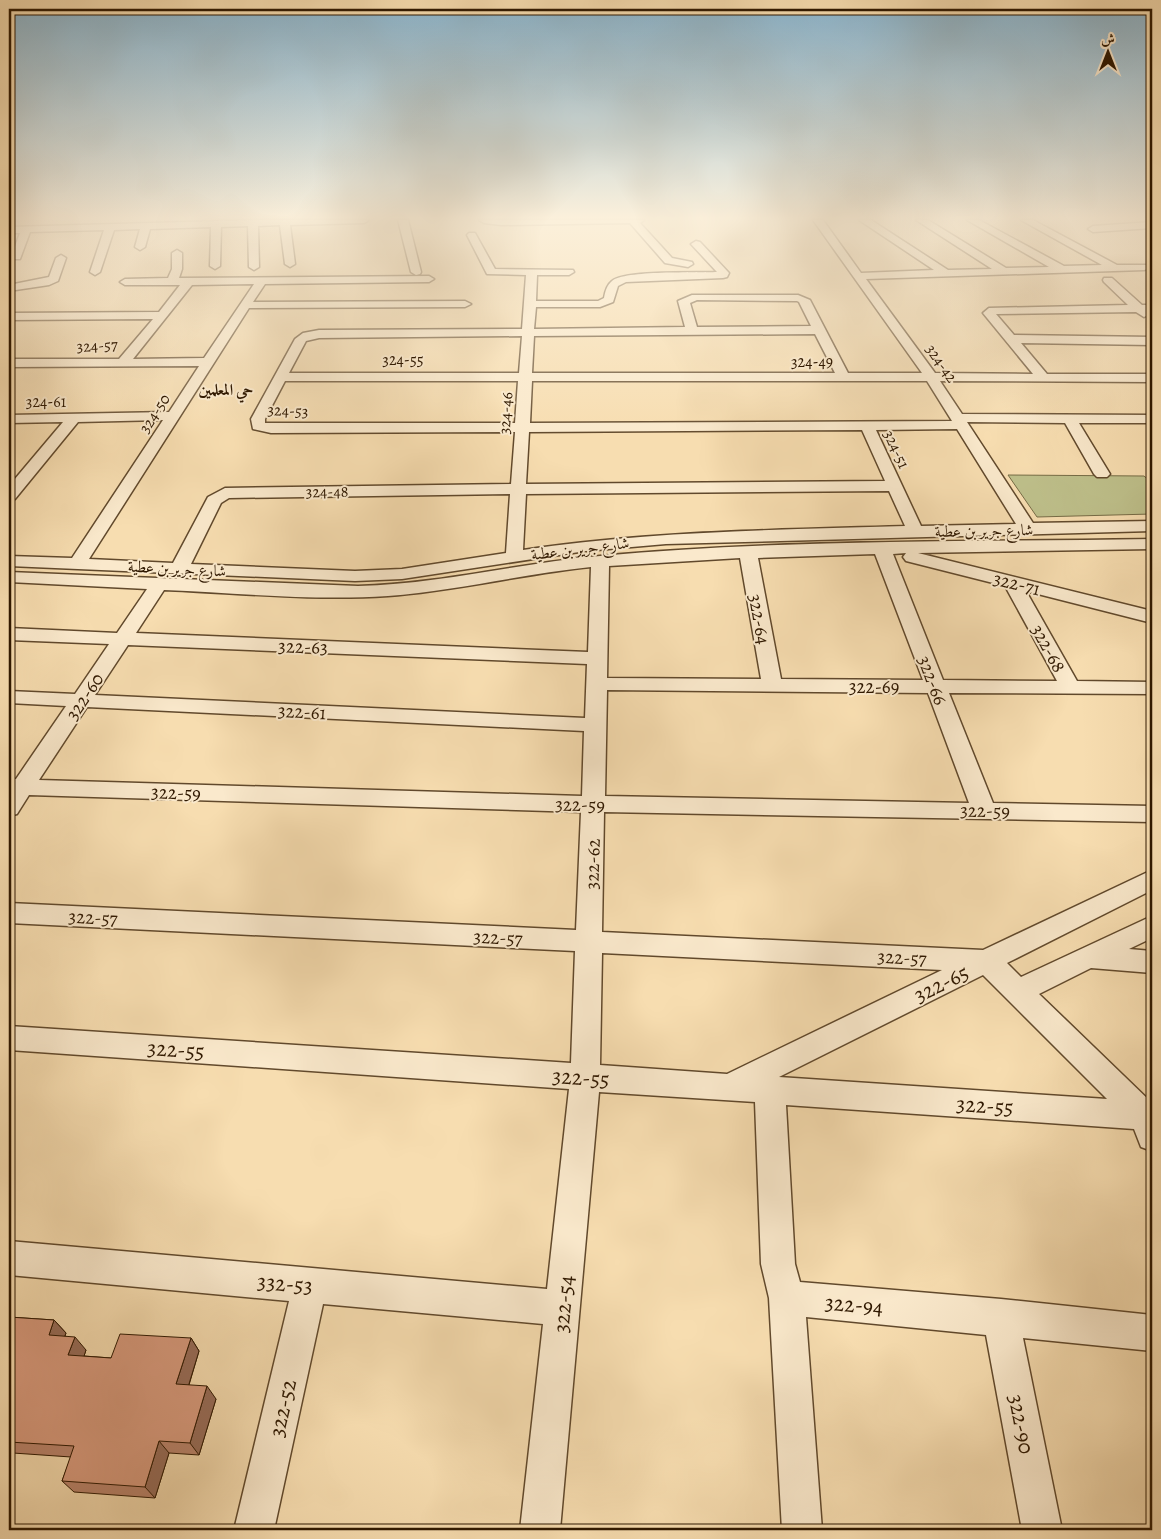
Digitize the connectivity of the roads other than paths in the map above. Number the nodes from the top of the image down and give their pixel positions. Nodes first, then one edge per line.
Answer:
1 (180, 292) edge
2 (254, 292) edge
3 (531, 292) edge
4 (611, 292) edge
5 (870, 292) edge
6 (1121, 292) edge
7 (465, 304) dead end
8 (530, 304) junction
9 (245, 305) junction
10 (1138, 308) junction
11 (1152, 308) edge
12 (162, 315) junction
13 (9, 316) edge
14 (1152, 321) edge
15 (819, 330) junction
16 (692, 331) junction
17 (528, 332) junction
18 (1012, 339) junction
19 (1152, 341) edge
20 (208, 362) junction
21 (9, 363) edge
22 (123, 363) junction
23 (281, 377) junction
24 (525, 377) junction
25 (844, 377) junction
26 (931, 377) junction
27 (1044, 378) junction
28 (1152, 378) edge
29 (173, 416) junction
30 (74, 418) junction
31 (1070, 418) junction
32 (9, 419) edge
33 (1152, 419) edge
34 (960, 421) junction
35 (866, 426) junction
36 (522, 428) junction
37 (1102, 474) dead end
38 (894, 486) junction
39 (518, 489) junction
40 (11, 490) edge
41 (1152, 526) edge
42 (1028, 529) junction
43 (916, 531) junction
44 (802, 543) junction
45 (1152, 544) edge
46 (882, 549) junction
47 (748, 553) junction
48 (514, 556) junction
49 (9, 561) edge
50 (600, 561) junction
51 (76, 564) junction
52 (180, 567) junction
53 (301, 574) junction
54 (9, 577) edge
55 (1012, 582) junction
56 (159, 584) junction
57 (292, 590) junction
58 (1152, 617) edge
59 (9, 634) edge
60 (122, 638) junction
61 (597, 658) junction
62 (596, 684) junction
63 (772, 685) junction
64 (936, 686) junction
65 (1070, 687) junction
66 (1152, 688) edge
67 (9, 697) edge
68 (81, 701) junction
69 (595, 725) junction
70 (16, 787) edge
71 (593, 804) junction
72 (9, 808) edge
73 (984, 810) junction
74 (1152, 814) edge
75 (1152, 879) edge
76 (9, 913) edge
77 (1152, 926) edge
78 (589, 942) junction
79 (1089, 957) junction
80 (987, 961) junction
81 (1152, 962) edge
82 (1018, 991) junction
83 (9, 1038) edge
84 (585, 1077) junction
85 (730, 1087) junction
86 (770, 1090) junction
87 (1150, 1123) edge
88 (9, 1258) edge
89 (310, 1286) junction
90 (787, 1298) junction
91 (562, 1308) junction
92 (1001, 1317) junction
93 (1152, 1333) edge
94 (254, 1530) edge
95 (540, 1530) edge
96 (802, 1530) edge
97 (1042, 1530) edge

1 - 12 street
2 - 9 street, 324-50
3 - 8 street, 324-46
4 - 8 street
5 - 26 street, 324-42
6 - 10 street
7 - 9 street
8 - 17 street, 324-46
9 - 20 street, 324-50
10 - 11 street
10 - 14 street
10 - 18 street
12 - 13 street, 324-57
12 - 22 street, 324-57
15 - 16 street, 324-49
15 - 16 street
15 - 25 street, 324-49
16 - 17 street, 324-49
17 - 23 street, 324-53
17 - 24 street, 324-46
18 - 19 street
18 - 27 street
20 - 22 street
20 - 29 street, 324-50
21 - 22 street, 324-57
23 - 24 street, 324-55
23 - 36 street, 324-53
24 - 25 street, 324-49
24 - 36 street, 324-46
25 - 26 street
26 - 27 street
26 - 34 street, 324-42
27 - 28 street
29 - 30 street
29 - 51 street, 324-50
30 - 32 street, 324-61
30 - 40 street, 324-61
31 - 33 street
31 - 34 street
31 - 37 street
34 - 35 street
34 - 42 street, 324-42
35 - 36 street, 324-51
35 - 38 street, 324-51
36 - 39 street, 324-46
38 - 39 street, 324-51
38 - 43 street
39 - 48 street, 324-46
39 - 52 street, 324-48
41 - 42 street, شارع جرير بن عطية
42 - 43 street, شارع جرير بن عطية
43 - 44 street, شارع جرير بن عطية
44 - 46 street, شارع جرير بن عطية
44 - 47 street, شارع جرير بن عطية
44 - 48 street, شارع جرير بن عطية
45 - 46 street, شارع جرير بن عطية
46 - 55 street, 322-71
46 - 64 street, 322-66
47 - 50 street, شارع جرير بن عطية
47 - 63 street, 322-64
48 - 53 street, شارع جرير بن عطية
49 - 51 street, شارع جرير بن عطية
50 - 57 street, شارع جرير بن عطية
50 - 61 street, 322-62
51 - 52 street, شارع جرير بن عطية
52 - 53 street, شارع جرير بن عطية
53 - 57 street
54 - 56 street, شارع جرير بن عطية
55 - 58 street, 322-71
55 - 65 street, 322-68
56 - 57 street, شارع جرير بن عطية
56 - 60 street, 322-60
59 - 60 street, 322-63
60 - 61 street, 322-63
60 - 68 street, 322-60
61 - 62 street, 322-62
62 - 63 street, 322-69
62 - 69 street, 322-62
63 - 64 street, 322-69
64 - 65 street, 322-69
64 - 73 street, 322-66
65 - 66 street, 322-69
67 - 68 street, 322-61
68 - 69 street, 322-61
68 - 70 street, 322-60
69 - 71 street, 322-62
70 - 71 street, 322-59
70 - 72 street, 322-60
71 - 73 street, 322-59
71 - 78 street, 322-62
73 - 74 street, 322-59
75 - 80 street, 322-65
76 - 78 street, 322-57
77 - 79 street
78 - 80 street, 322-57
78 - 84 street, 322-62
79 - 81 street
79 - 82 street
80 - 82 street
80 - 85 street, 322-65
82 - 87 street
83 - 84 street, 322-55
84 - 85 street, 322-55
84 - 91 street, 322-54
85 - 86 street, 322-55
86 - 87 street, 322-55
86 - 90 street
88 - 89 street, 332-53
89 - 91 street, 332-53
89 - 94 street, 322-52
90 - 92 street, 322-94
90 - 96 street
91 - 95 street, 322-54
92 - 93 street, 322-94
92 - 97 street, 322-90

